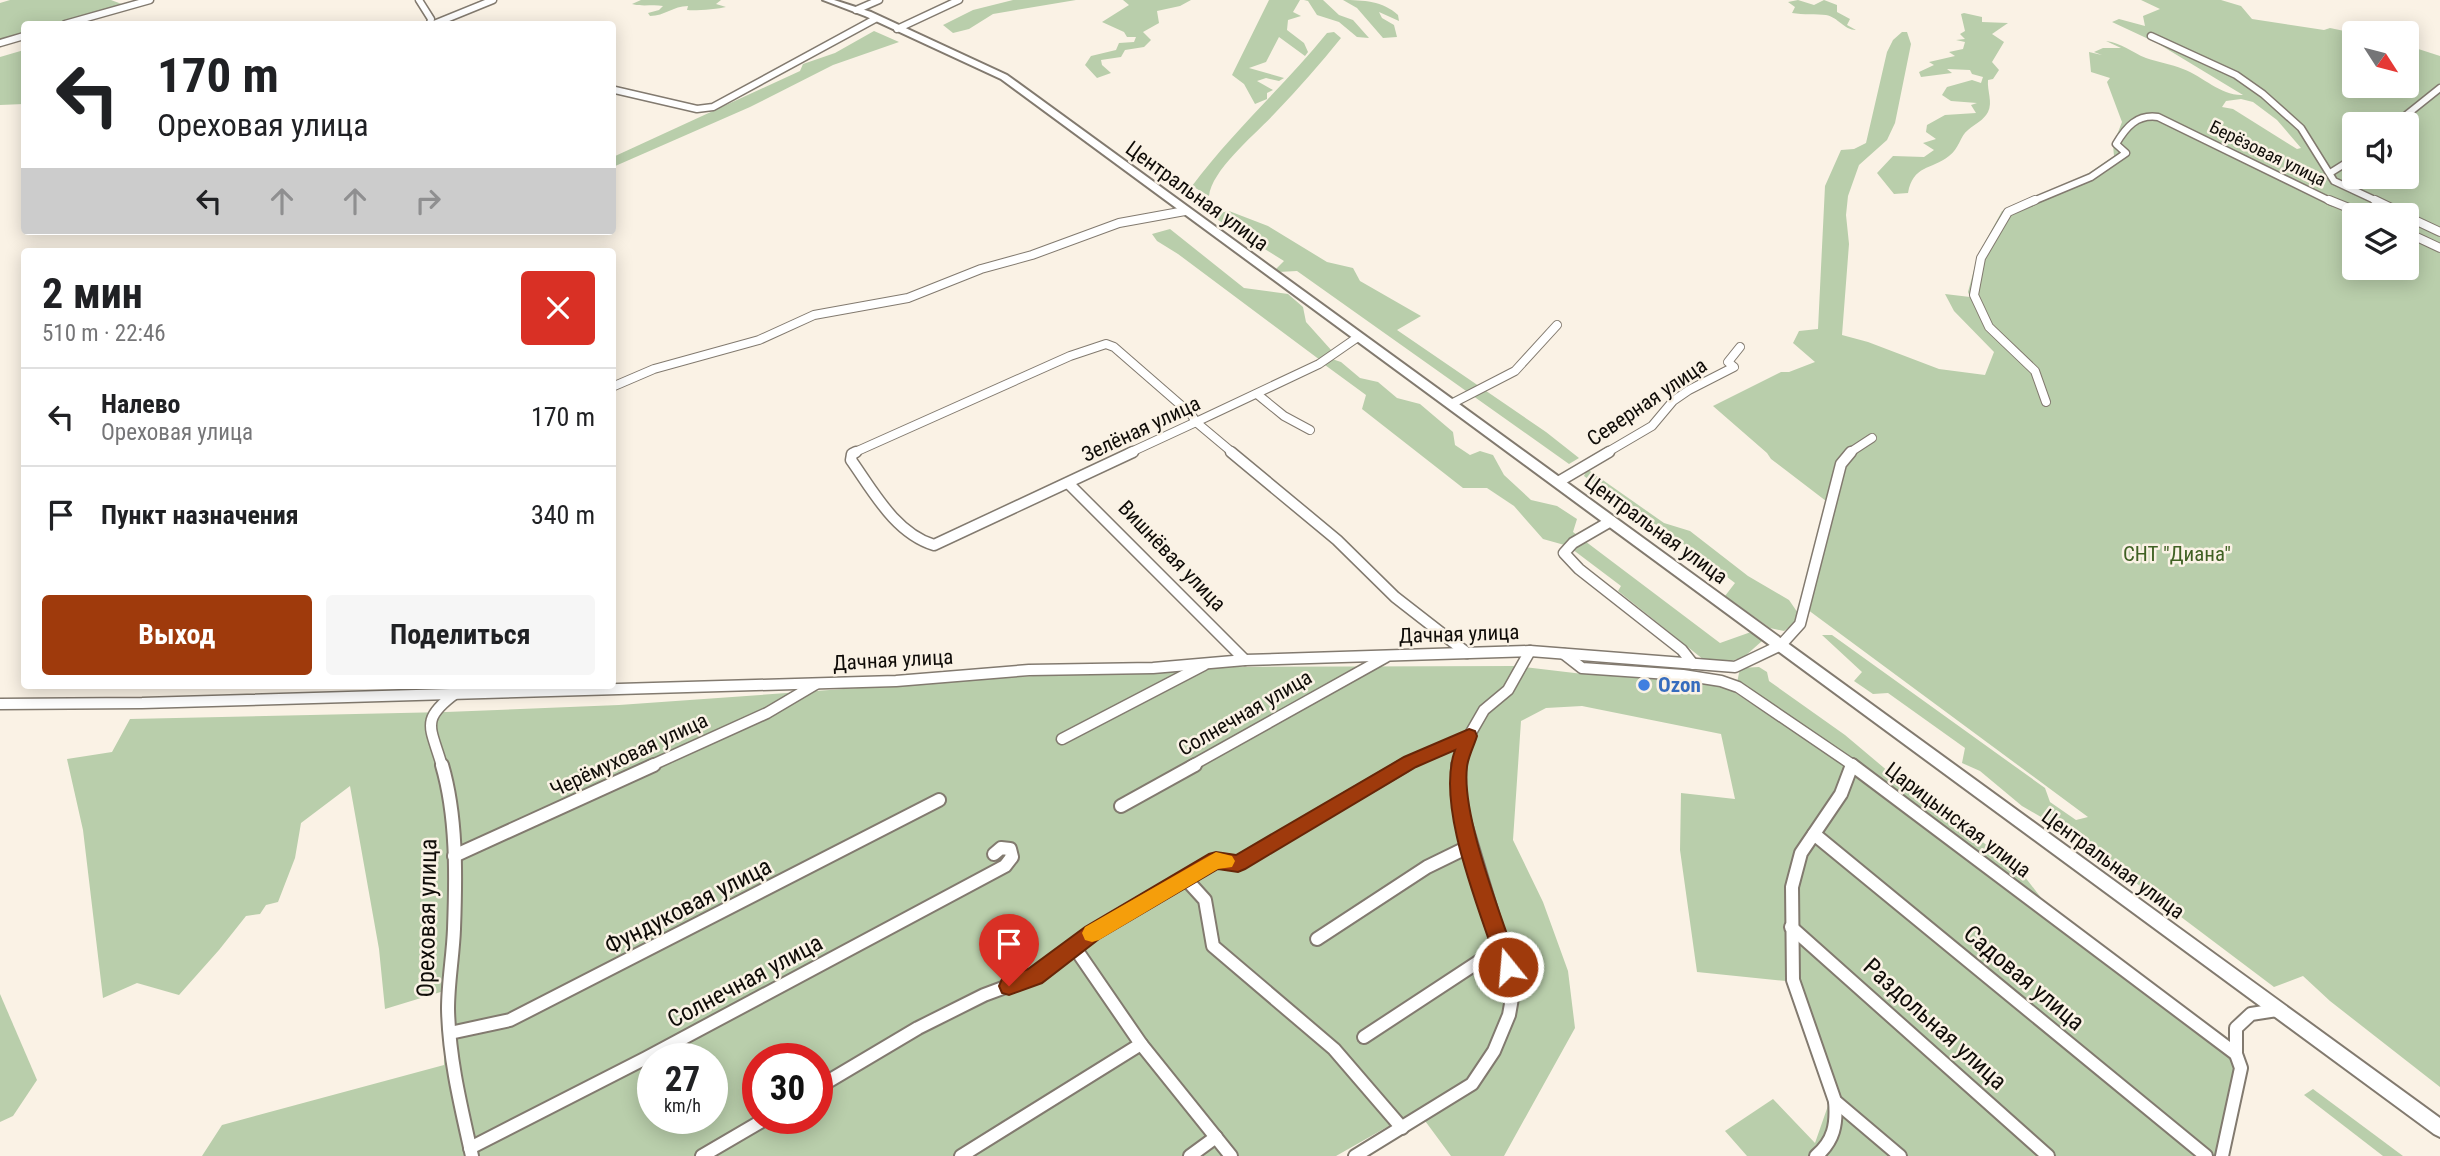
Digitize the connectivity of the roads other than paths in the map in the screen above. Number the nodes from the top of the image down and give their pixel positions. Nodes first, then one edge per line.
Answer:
1 (150, 0) edge
2 (419, 0) edge
3 (493, 0) edge
4 (827, 0) edge
5 (879, 0) edge
6 (959, 0) edge
7 (856, 10) junction
8 (875, 19) junction
9 (76, 21) edge
10 (431, 21) edge
11 (440, 21) edge
12 (897, 29) junction
13 (2151, 36) dead end
14 (21, 37) edge
15 (0, 43) edge
16 (2440, 88) edge
17 (616, 90) edge
18 (2410, 112) edge
19 (2342, 167) edge
20 (2330, 173) junction
21 (2381, 203) edge
22 (2342, 207) edge
23 (1185, 211) junction
24 (2419, 222) edge
25 (2440, 232) edge
26 (2419, 238) edge
27 (2440, 248) edge
28 (1557, 325) dead end
29 (1358, 337) junction
30 (1740, 347) dead end
31 (616, 385) edge
32 (1256, 394) junction
33 (2046, 402) dead end
34 (1451, 404) junction
35 (1196, 422) junction
36 (1310, 430) dead end
37 (1872, 438) dead end
38 (1558, 482) junction
39 (1068, 483) junction
40 (1611, 521) junction
41 (1782, 645) junction
42 (1530, 651) junction
43 (1468, 653) junction
44 (1563, 653) junction
45 (1390, 656) junction
46 (1245, 660) junction
47 (1207, 663) junction
48 (1692, 664) junction
49 (817, 683) junction
50 (616, 688) edge
51 (576, 689) edge
52 (456, 692) junction
53 (0, 704) edge
54 (1469, 736) junction
55 (1062, 740) dead end
56 (1852, 765) junction
57 (939, 800) dead end
58 (1121, 806) dead end
59 (1814, 834) junction
60 (1470, 846) junction
61 (994, 853) dead end
62 (454, 856) junction
63 (1185, 878) junction
64 (1791, 927) junction
65 (1317, 939) dead end
66 (1502, 947) junction
67 (1075, 948) junction
68 (2278, 1009) junction
69 (450, 1033) junction
70 (1364, 1037) dead end
71 (1141, 1044) junction
72 (2236, 1054) junction
73 (833, 1078) edge
74 (1835, 1101) junction
75 (1402, 1128) junction
76 (2440, 1128) edge
77 (742, 1133) edge
78 (1216, 1137) junction
79 (471, 1152) edge
80 (702, 1156) edge
81 (961, 1156) edge
82 (1190, 1156) edge
83 (1231, 1156) edge
84 (1355, 1156) edge
85 (1816, 1156) edge
86 (1900, 1156) edge
87 (2048, 1156) edge
88 (2206, 1156) edge
89 (2222, 1156) edge

1 - 9 street
2 - 10 street
3 - 11 street
4 - 7 street, Центральная улица
5 - 7 street
6 - 12 street
7 - 8 street, Центральная улица
8 - 12 street, Центральная улица
8 - 17 street
12 - 23 street, Центральная улица
13 - 20 street
14 - 15 street
16 - 18 street
19 - 20 street
20 - 21 street
22 - 33 street, Берёзовая улица
23 - 29 street, Центральная улица
23 - 31 street
24 - 25 street
26 - 27 street
28 - 34 street
29 - 32 street, Зелёная улица
29 - 34 street, Центральная улица
30 - 38 street, Северная улица
32 - 35 street, Зелёная улица
32 - 36 street
34 - 38 street, Центральная улица
35 - 39 street, Зелёная улица
35 - 39 street, Зелёная улица
35 - 43 street
37 - 41 street
38 - 40 street, Центральная улица
39 - 46 street, Вишнёвая улица
40 - 41 street, Центральная улица
40 - 48 street
41 - 48 street, Дачная улица
41 - 68 street, Центральная улица
42 - 43 street, Дачная улица
42 - 44 street, Дачная улица
42 - 54 street
43 - 45 street, Дачная улица
44 - 48 street, Дачная улица
44 - 56 street, Царицынская улица
45 - 46 street, Дачная улица
45 - 58 street, Солнечная улица
46 - 47 street, Дачная улица
47 - 49 street, Дачная улица
47 - 55 street
49 - 50 street, Дачная улица
49 - 62 street, Черёмуховая улица
51 - 52 street, Дачная улица
52 - 53 street, Дачная улица
52 - 62 street, Ореховая улица
54 - 60 street
54 - 63 street
56 - 59 street
56 - 72 street, Царицынская улица
57 - 69 street, Фундуковая улица
59 - 64 street
59 - 88 street, Садовая улица
60 - 65 street
60 - 66 street
61 - 79 street, Солнечная улица
62 - 69 street, Ореховая улица
63 - 67 street
63 - 75 street
64 - 74 street
64 - 87 street, Раздольная улица
66 - 70 street
66 - 75 street
67 - 71 street
67 - 73 street
68 - 72 street
68 - 76 street, Центральная улица
69 - 79 street, Ореховая улица
71 - 78 street
71 - 81 street
72 - 89 street
74 - 85 street
74 - 86 street
75 - 84 street
77 - 80 street
78 - 82 street
78 - 83 street

